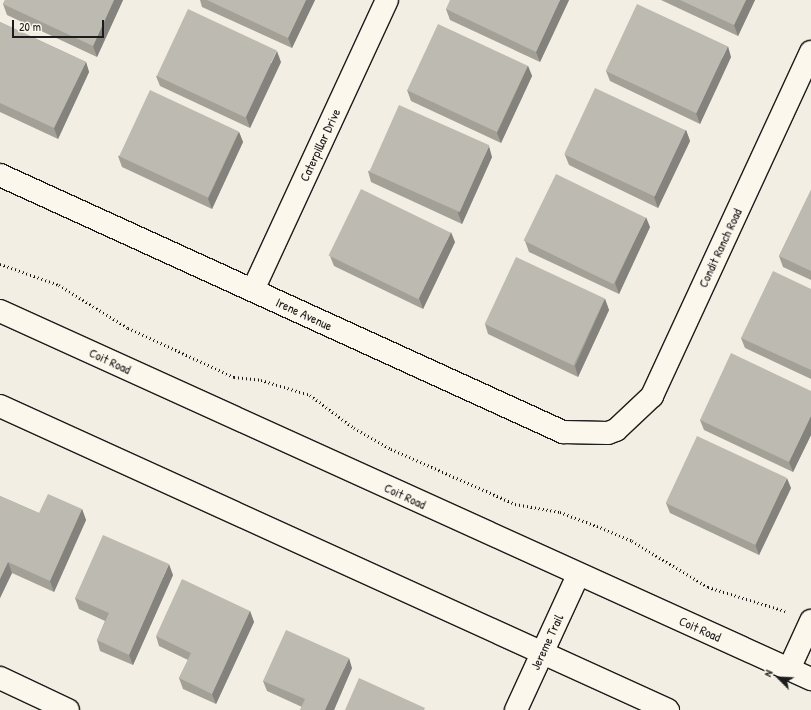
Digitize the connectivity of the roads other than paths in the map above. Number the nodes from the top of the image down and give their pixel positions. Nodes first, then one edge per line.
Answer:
1 (387, 0) edge
2 (811, 52) edge
3 (0, 175) edge
4 (253, 290) junction
5 (0, 311) edge
6 (0, 406) edge
7 (612, 432) joint
8 (578, 575) junction
9 (811, 621) edge
10 (542, 653) junction
11 (789, 669) junction
12 (0, 678) edge
13 (811, 679) edge
14 (68, 710) edge
15 (516, 710) edge
16 (668, 710) edge

1 - 4 street, Caterpillar Drive
2 - 7 street, Condit Ranch Road
3 - 4 street, Irene Avenue
4 - 7 street, Irene Avenue
5 - 8 street, Coit Road
6 - 10 street
8 - 10 street, Jereme Trail
8 - 11 street, Coit Road
9 - 11 street
10 - 15 street, Jereme Trail
10 - 16 street
11 - 13 street, Coit Road
12 - 14 street

